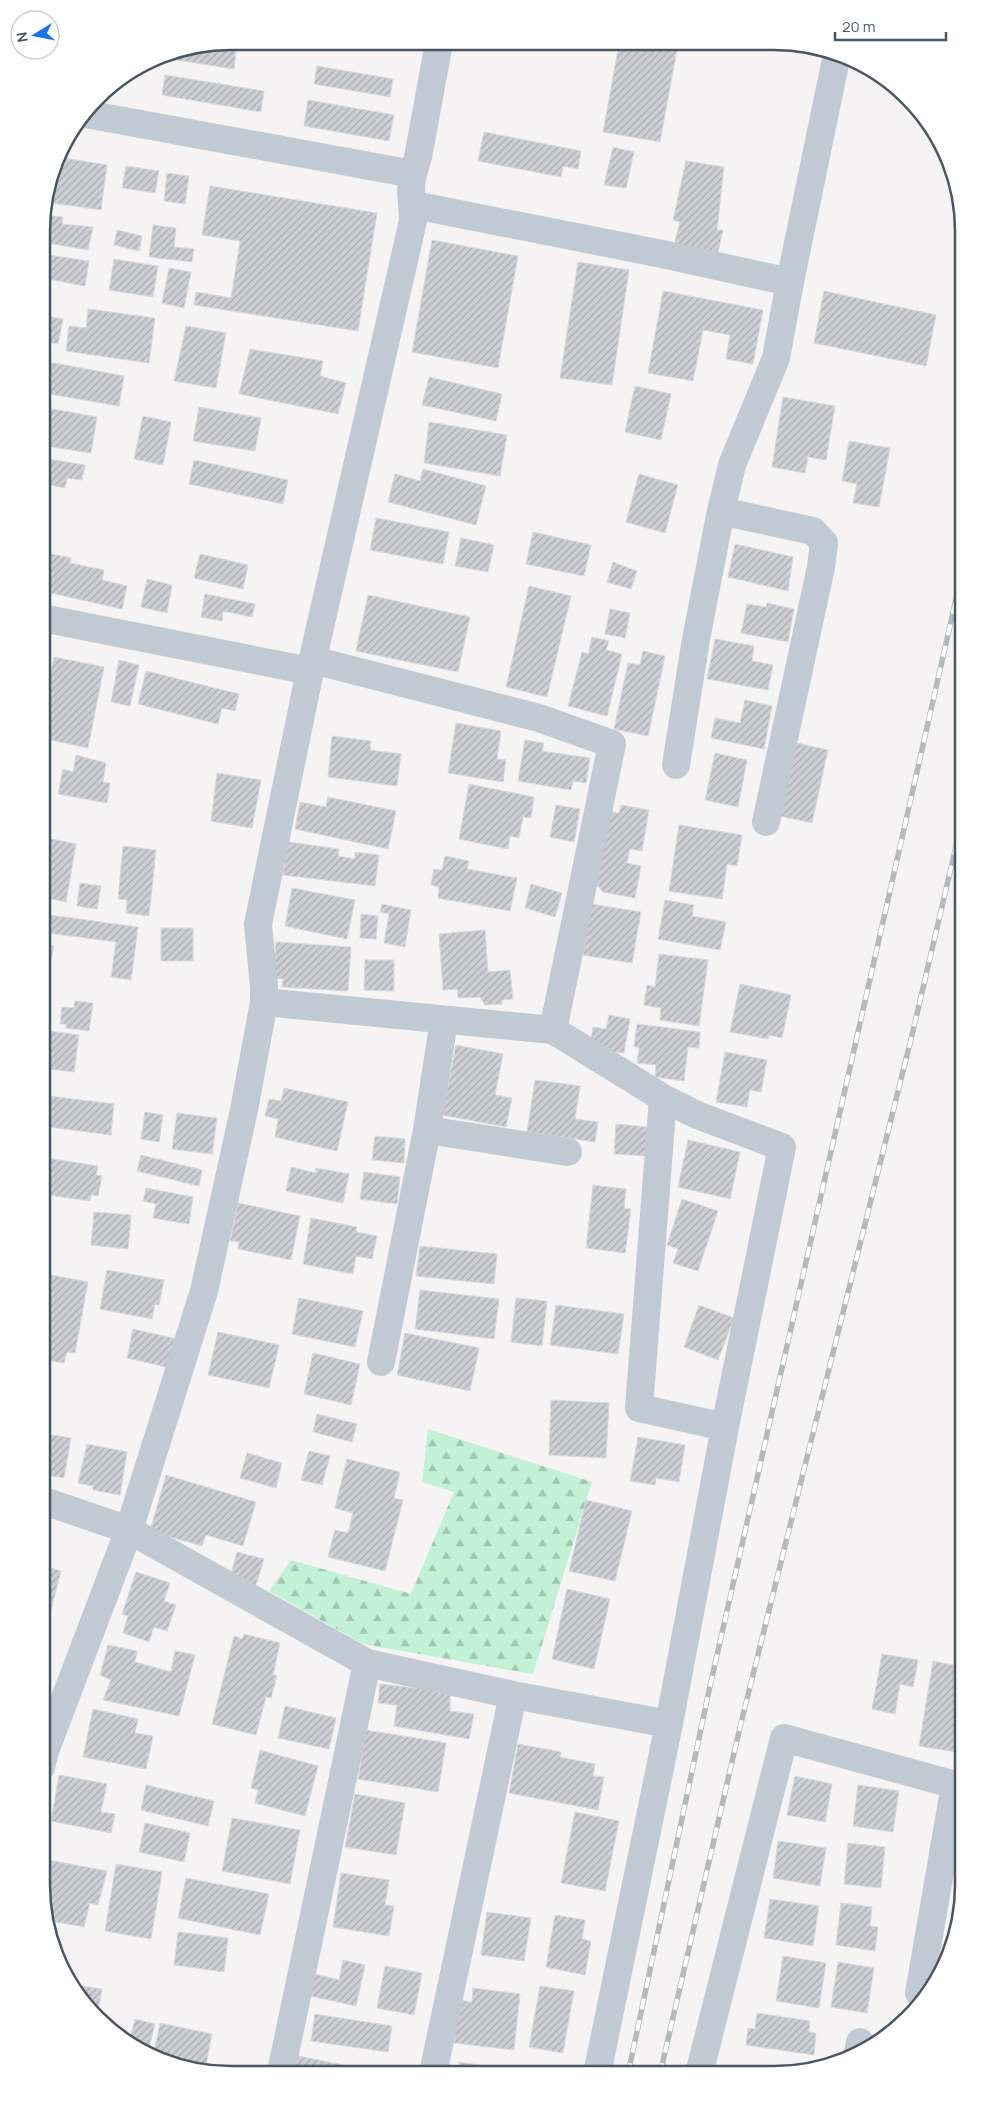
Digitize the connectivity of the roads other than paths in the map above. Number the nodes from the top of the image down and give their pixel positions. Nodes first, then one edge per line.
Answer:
1 (438, 50) edge
2 (835, 64) dead end
3 (92, 115) edge
4 (412, 174) junction
5 (414, 206) junction
6 (790, 282) junction
7 (721, 511) junction
8 (50, 619) edge
9 (311, 666) junction
10 (676, 765) dead end
11 (766, 822) dead end
12 (264, 1002) junction
13 (444, 1020) junction
14 (553, 1030) junction
15 (663, 1098) junction
16 (427, 1130) junction
17 (568, 1152) dead end
18 (381, 1362) dead end
19 (725, 1427) junction
20 (50, 1503) edge
21 (129, 1530) junction
22 (367, 1663) junction
23 (513, 1695) junction
24 (669, 1724) junction
25 (50, 1738) edge
26 (955, 1785) edge
27 (955, 1807) edge
28 (919, 1993) dead end
29 (282, 2066) edge
30 (434, 2066) edge
31 (599, 2066) edge
32 (700, 2066) edge

1 - 4 street
2 - 6 street
3 - 4 street
4 - 5 street
5 - 6 street
5 - 9 street
6 - 7 street
7 - 10 street
7 - 11 street
8 - 9 street
9 - 12 street
9 - 14 street
12 - 13 street
12 - 21 street
13 - 14 street
13 - 16 street
14 - 15 street
15 - 19 street
15 - 19 street
16 - 17 street
16 - 18 street
19 - 24 street
20 - 21 street
21 - 22 street
21 - 25 street
22 - 23 street
22 - 29 street
23 - 24 street
23 - 30 street
24 - 31 street
26 - 32 street
27 - 28 street

